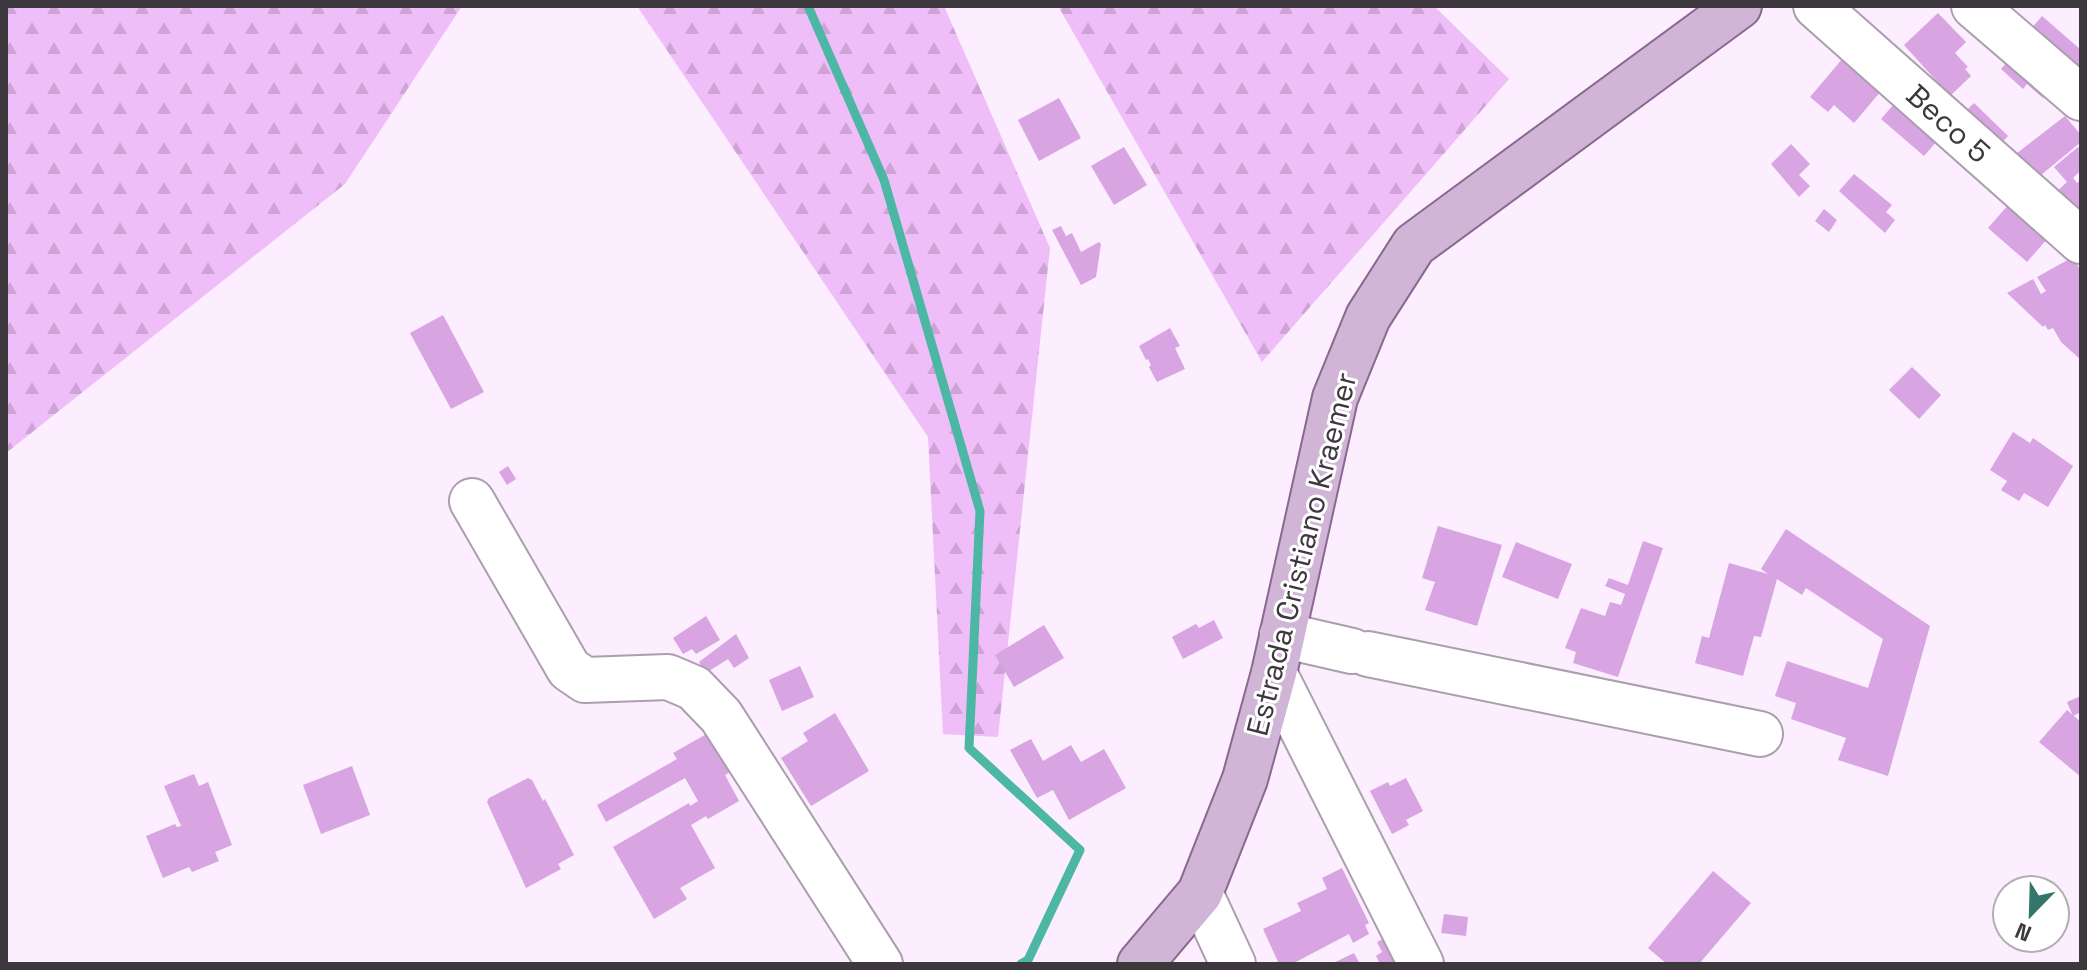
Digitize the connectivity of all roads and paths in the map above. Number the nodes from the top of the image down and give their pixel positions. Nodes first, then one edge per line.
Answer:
1 (1739, 6) edge
2 (1816, 6) edge
3 (1974, 6) edge
4 (2081, 98) edge
5 (2081, 241) edge
6 (472, 501) dead end
7 (1278, 654) junction
8 (1760, 734) dead end
9 (1200, 893) junction
10 (880, 964) edge
11 (1140, 964) edge
12 (1233, 964) edge
13 (1421, 964) edge

1 - 7 main road, Estrada Cristiano Kraemer
2 - 5 street, Beco 5
3 - 4 street
6 - 10 street
7 - 8 street
7 - 9 main road, Estrada Cristiano Kraemer
7 - 13 street
9 - 11 main road, Estrada Cristiano Kraemer
9 - 12 street

